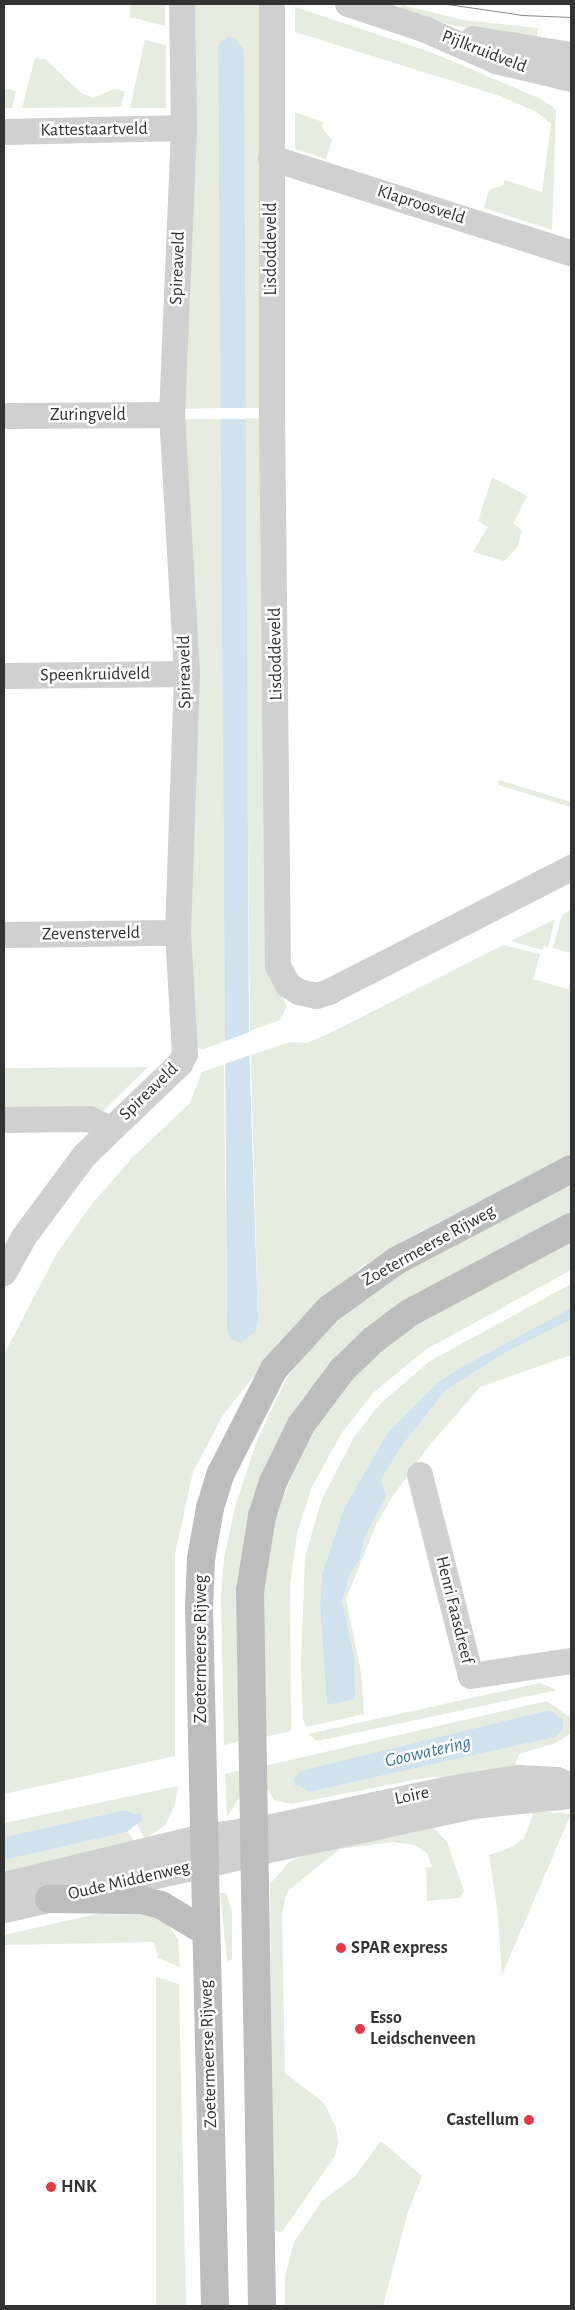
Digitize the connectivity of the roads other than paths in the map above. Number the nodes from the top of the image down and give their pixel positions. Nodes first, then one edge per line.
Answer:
1 (182, 4) edge
2 (272, 4) edge
3 (348, 4) edge
4 (426, 30) junction
5 (571, 54) edge
6 (571, 79) edge
7 (184, 128) junction
8 (4, 132) edge
9 (271, 158) junction
10 (571, 253) edge
11 (172, 415) junction
12 (4, 416) edge
13 (187, 674) junction
14 (4, 676) edge
15 (571, 868) edge
16 (178, 933) junction
17 (4, 935) edge
18 (4, 1120) edge
19 (110, 1129) junction
20 (571, 1169) edge
21 (571, 1227) edge
22 (4, 1273) edge
23 (420, 1474) dead end
24 (571, 1660) edge
25 (571, 1786) edge
26 (571, 1796) edge
27 (254, 1842) junction
28 (203, 1851) junction
29 (4, 1886) edge
30 (49, 1899) junction
31 (4, 1909) edge
32 (206, 1932) junction
33 (216, 2306) edge
34 (262, 2306) edge

1 - 7 street, Spireaveld
2 - 9 street, Lisdoddeveld
3 - 4 street, Pijlkruidveld
4 - 5 street, Pijlkruidveld
4 - 6 street, Pijlkruidveld
7 - 8 street, Kattestaartveld
7 - 11 street, Spireaveld
9 - 10 street, Klaproosveld
9 - 15 street, Lisdoddeveld
11 - 12 street, Zuringveld
11 - 13 street, Spireaveld
13 - 14 street, Speenkruidveld
13 - 16 street, Spireaveld
16 - 17 street, Zevensterveld
16 - 19 street, Spireaveld
18 - 19 street
19 - 22 street, Spireaveld
20 - 28 main road, Zoetermeerse Rijweg
21 - 27 main road
23 - 24 street, Henri Faasdreef
25 - 27 street, Loire
26 - 27 street, Loire
27 - 28 street, Oude Middenweg
27 - 34 main road
28 - 29 street, Oude Middenweg
28 - 30 street, Oude Middenweg
28 - 32 main road, Zoetermeerse Rijweg
30 - 31 street, Oude Middenweg
30 - 32 main road
32 - 33 main road, Zoetermeerse Rijweg

